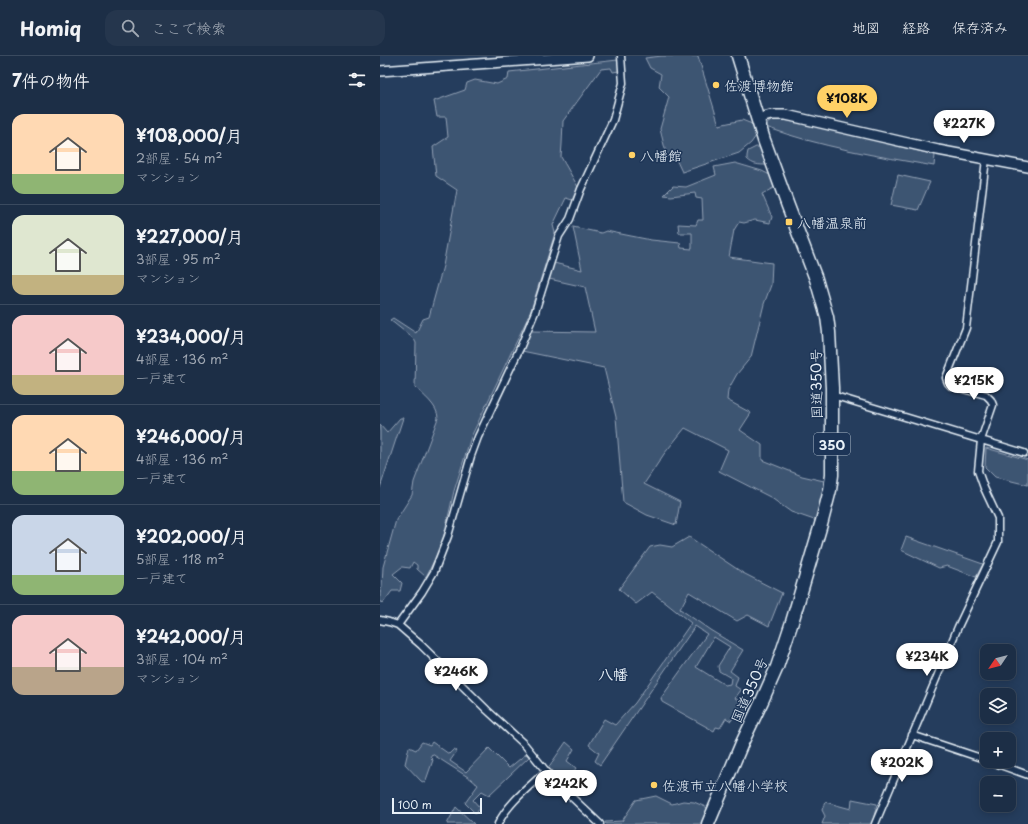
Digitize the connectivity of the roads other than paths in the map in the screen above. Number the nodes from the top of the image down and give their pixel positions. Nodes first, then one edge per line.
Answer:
1 (588, 56) edge
2 (621, 56) edge
3 (738, 56) edge
4 (380, 71) edge
5 (757, 119) junction
6 (986, 159) junction
7 (1028, 167) edge
8 (832, 395) junction
9 (982, 440) junction
10 (1024, 453) dead end
11 (380, 620) edge
12 (398, 626) junction
13 (912, 735) junction
14 (980, 758) edge
15 (1008, 768) edge
16 (546, 771) junction
17 (1028, 775) edge
18 (498, 824) edge
19 (600, 824) edge
20 (708, 824) edge
21 (875, 824) edge

1 - 4 street
2 - 12 street
3 - 5 highway, 国道350号 / 350
5 - 6 street
5 - 8 highway, 国道350号 / 350
6 - 7 street
6 - 9 street
8 - 9 street
8 - 20 highway, 国道350号 / 350
9 - 10 street
9 - 13 street
11 - 12 street
12 - 16 street
13 - 14 street
13 - 21 street
15 - 17 street
16 - 18 street
16 - 19 street

